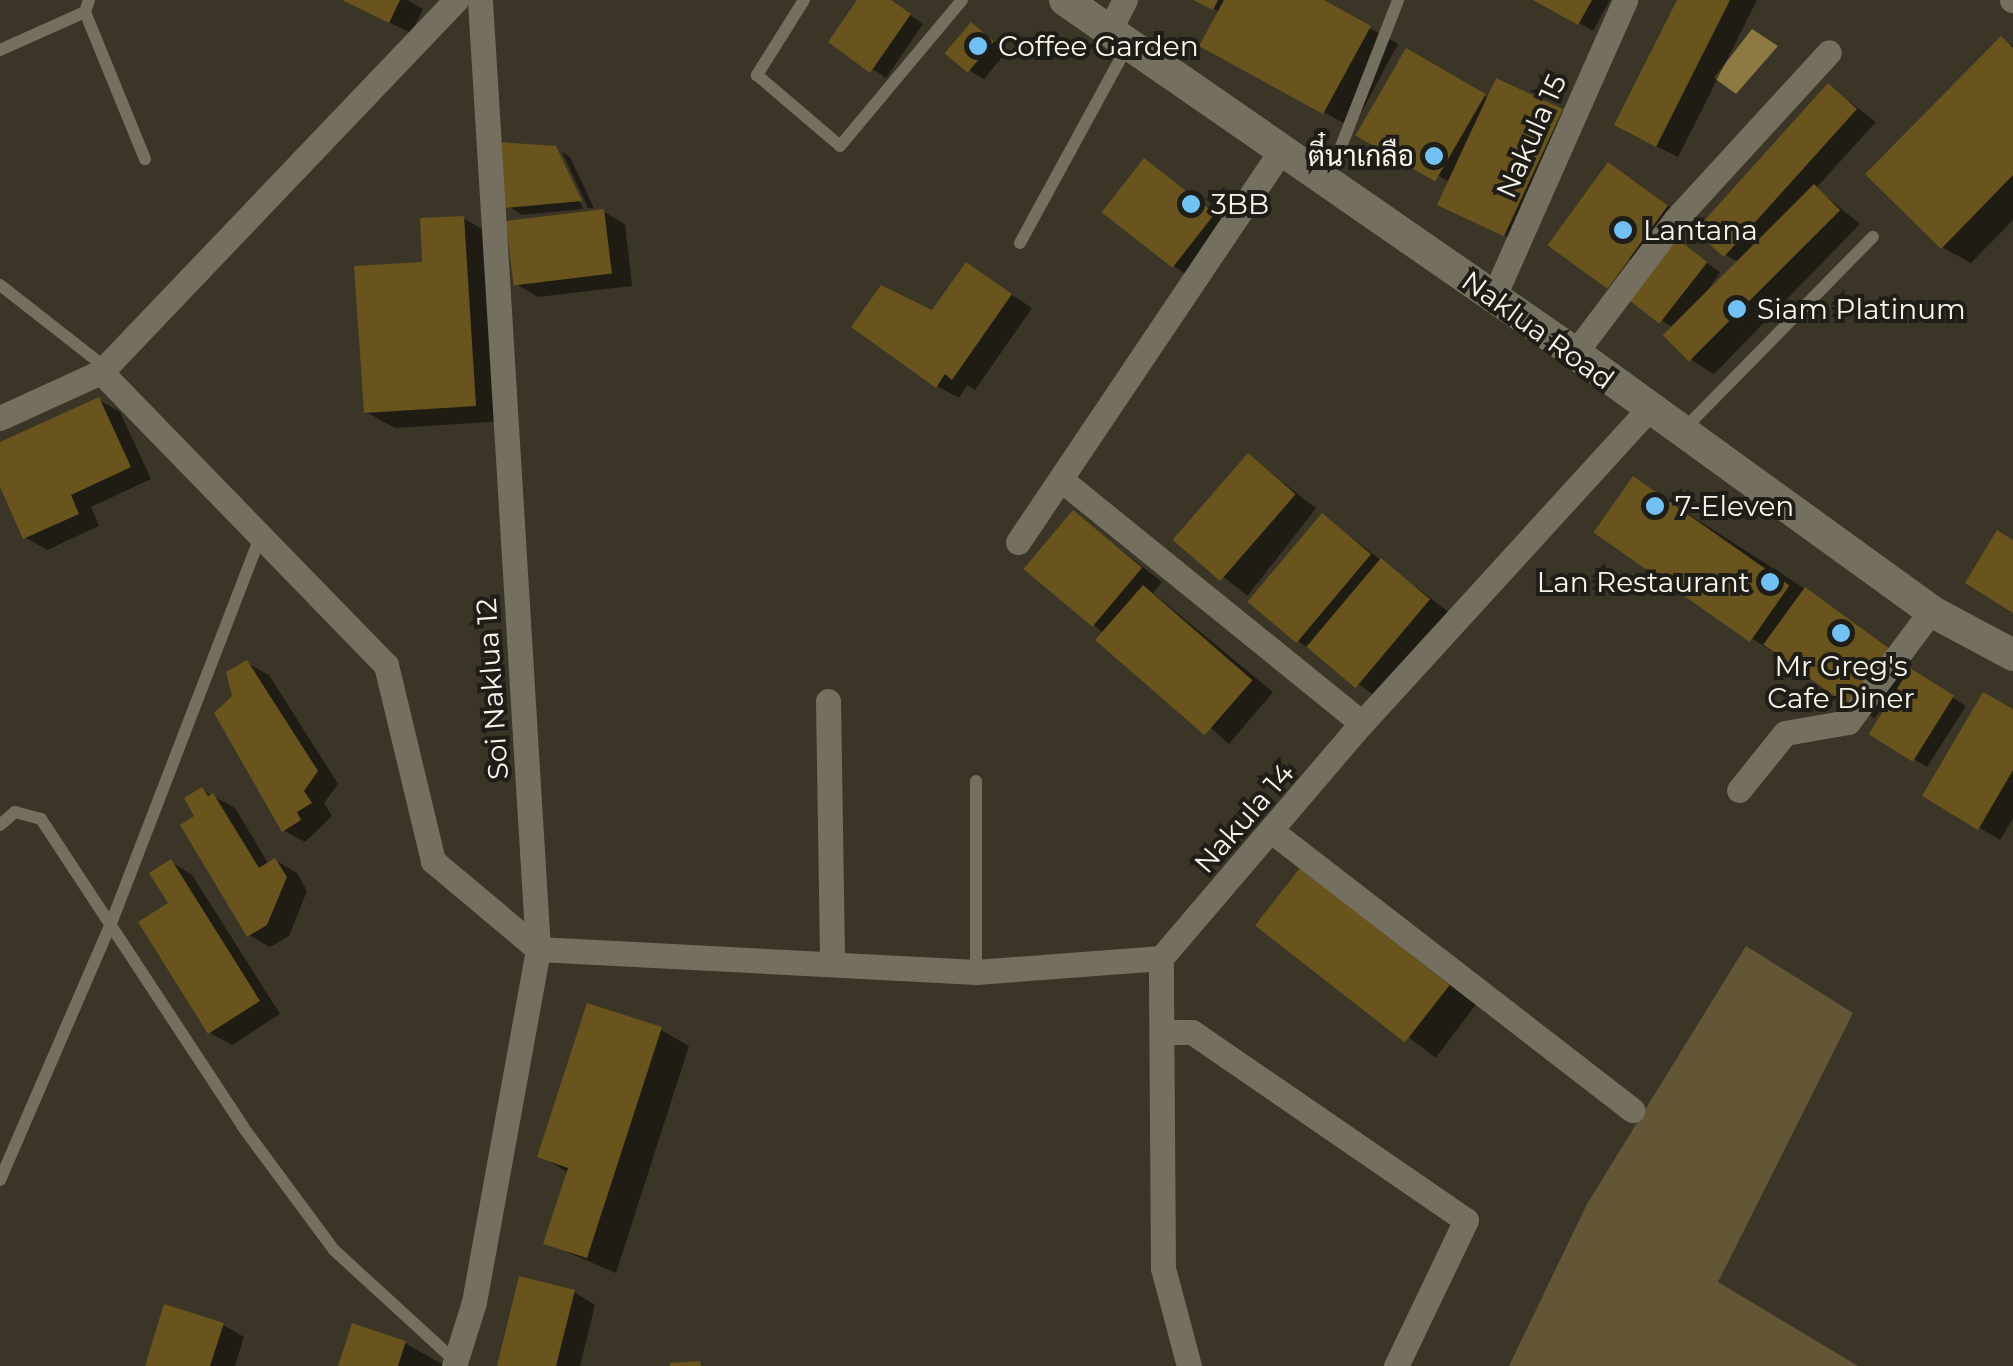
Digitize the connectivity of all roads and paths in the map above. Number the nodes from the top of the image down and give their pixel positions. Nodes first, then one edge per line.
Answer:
1 (456, 0) edge
2 (480, 0) edge
3 (804, 0) edge
4 (962, 0) edge
5 (1065, 0) edge
6 (1126, 0) edge
7 (1398, 0) edge
8 (1626, 0) edge
9 (87, 6) edge
10 (1119, 38) junction
11 (0, 50) edge
12 (1829, 52) dead end
13 (1282, 151) junction
14 (145, 159) dead end
15 (1328, 182) junction
16 (1873, 237) dead end
17 (1020, 243) dead end
18 (0, 284) edge
19 (1494, 296) junction
20 (1575, 354) junction
21 (103, 370) junction
22 (1647, 411) junction
23 (0, 418) edge
24 (1680, 434) junction
25 (1064, 482) junction
26 (259, 539) junction
27 (1018, 542) dead end
28 (1931, 611) junction
29 (2012, 653) edge
30 (828, 701) dead end
31 (1362, 723) junction
32 (976, 781) dead end
33 (1739, 790) dead end
34 (0, 825) edge
35 (1274, 833) junction
36 (110, 926) junction
37 (538, 949) junction
38 (1161, 958) junction
39 (832, 964) junction
40 (976, 972) junction
41 (1164, 1032) junction
42 (1633, 1110) dead end
43 (0, 1180) edge
44 (454, 1364) edge
45 (1189, 1366) edge
46 (1396, 1366) edge

1 - 21 street
2 - 37 street, Soi Naklua 12
3 - 4 lane
5 - 10 street, Naklua Road
6 - 10 street
7 - 15 lane
8 - 19 street, Nakula 15
9 - 11 lane
9 - 14 lane
10 - 13 street, Naklua Road
10 - 17 lane
12 - 20 street
13 - 15 street, Naklua Road
13 - 25 street
15 - 19 street, Naklua Road
16 - 24 lane
18 - 21 lane
19 - 20 street, Naklua Road
20 - 22 street, Naklua Road
21 - 23 street
21 - 26 street
22 - 24 street, Naklua Road
22 - 31 street, Nakula 14
24 - 28 street, Naklua Road
25 - 27 street
25 - 31 street
26 - 36 lane
26 - 37 street
28 - 29 street, Naklua Road
28 - 33 street
30 - 39 street
31 - 35 street, Nakula 14
32 - 40 lane
34 - 36 lane
35 - 38 street, Nakula 14
35 - 42 street
36 - 43 lane
36 - 44 lane
37 - 39 street
37 - 44 street, Soi Naklua 12
38 - 40 street
38 - 41 street
39 - 40 street
41 - 45 street
41 - 46 street

